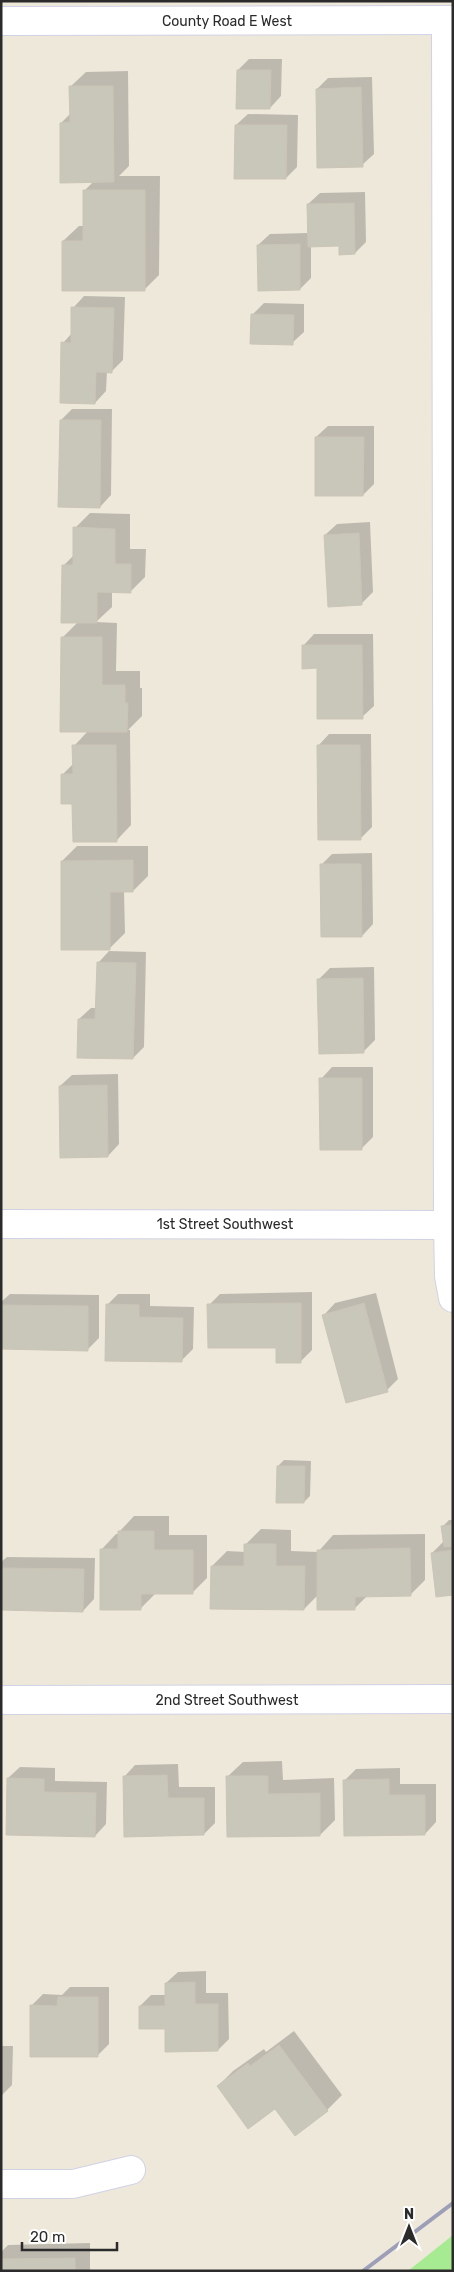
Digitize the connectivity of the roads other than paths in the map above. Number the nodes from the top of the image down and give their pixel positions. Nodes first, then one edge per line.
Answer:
1 (449, 20) edge
2 (1, 21) edge
3 (1, 1224) edge
4 (448, 1225) junction
5 (453, 1298) edge
6 (453, 1699) edge
7 (1, 1700) edge
8 (131, 2170) dead end
9 (1, 2184) edge

1 - 2 street, County Road E West
1 - 4 street
3 - 4 street, 1st Street Southwest
4 - 5 street
6 - 7 street, 2nd Street Southwest
8 - 9 street

